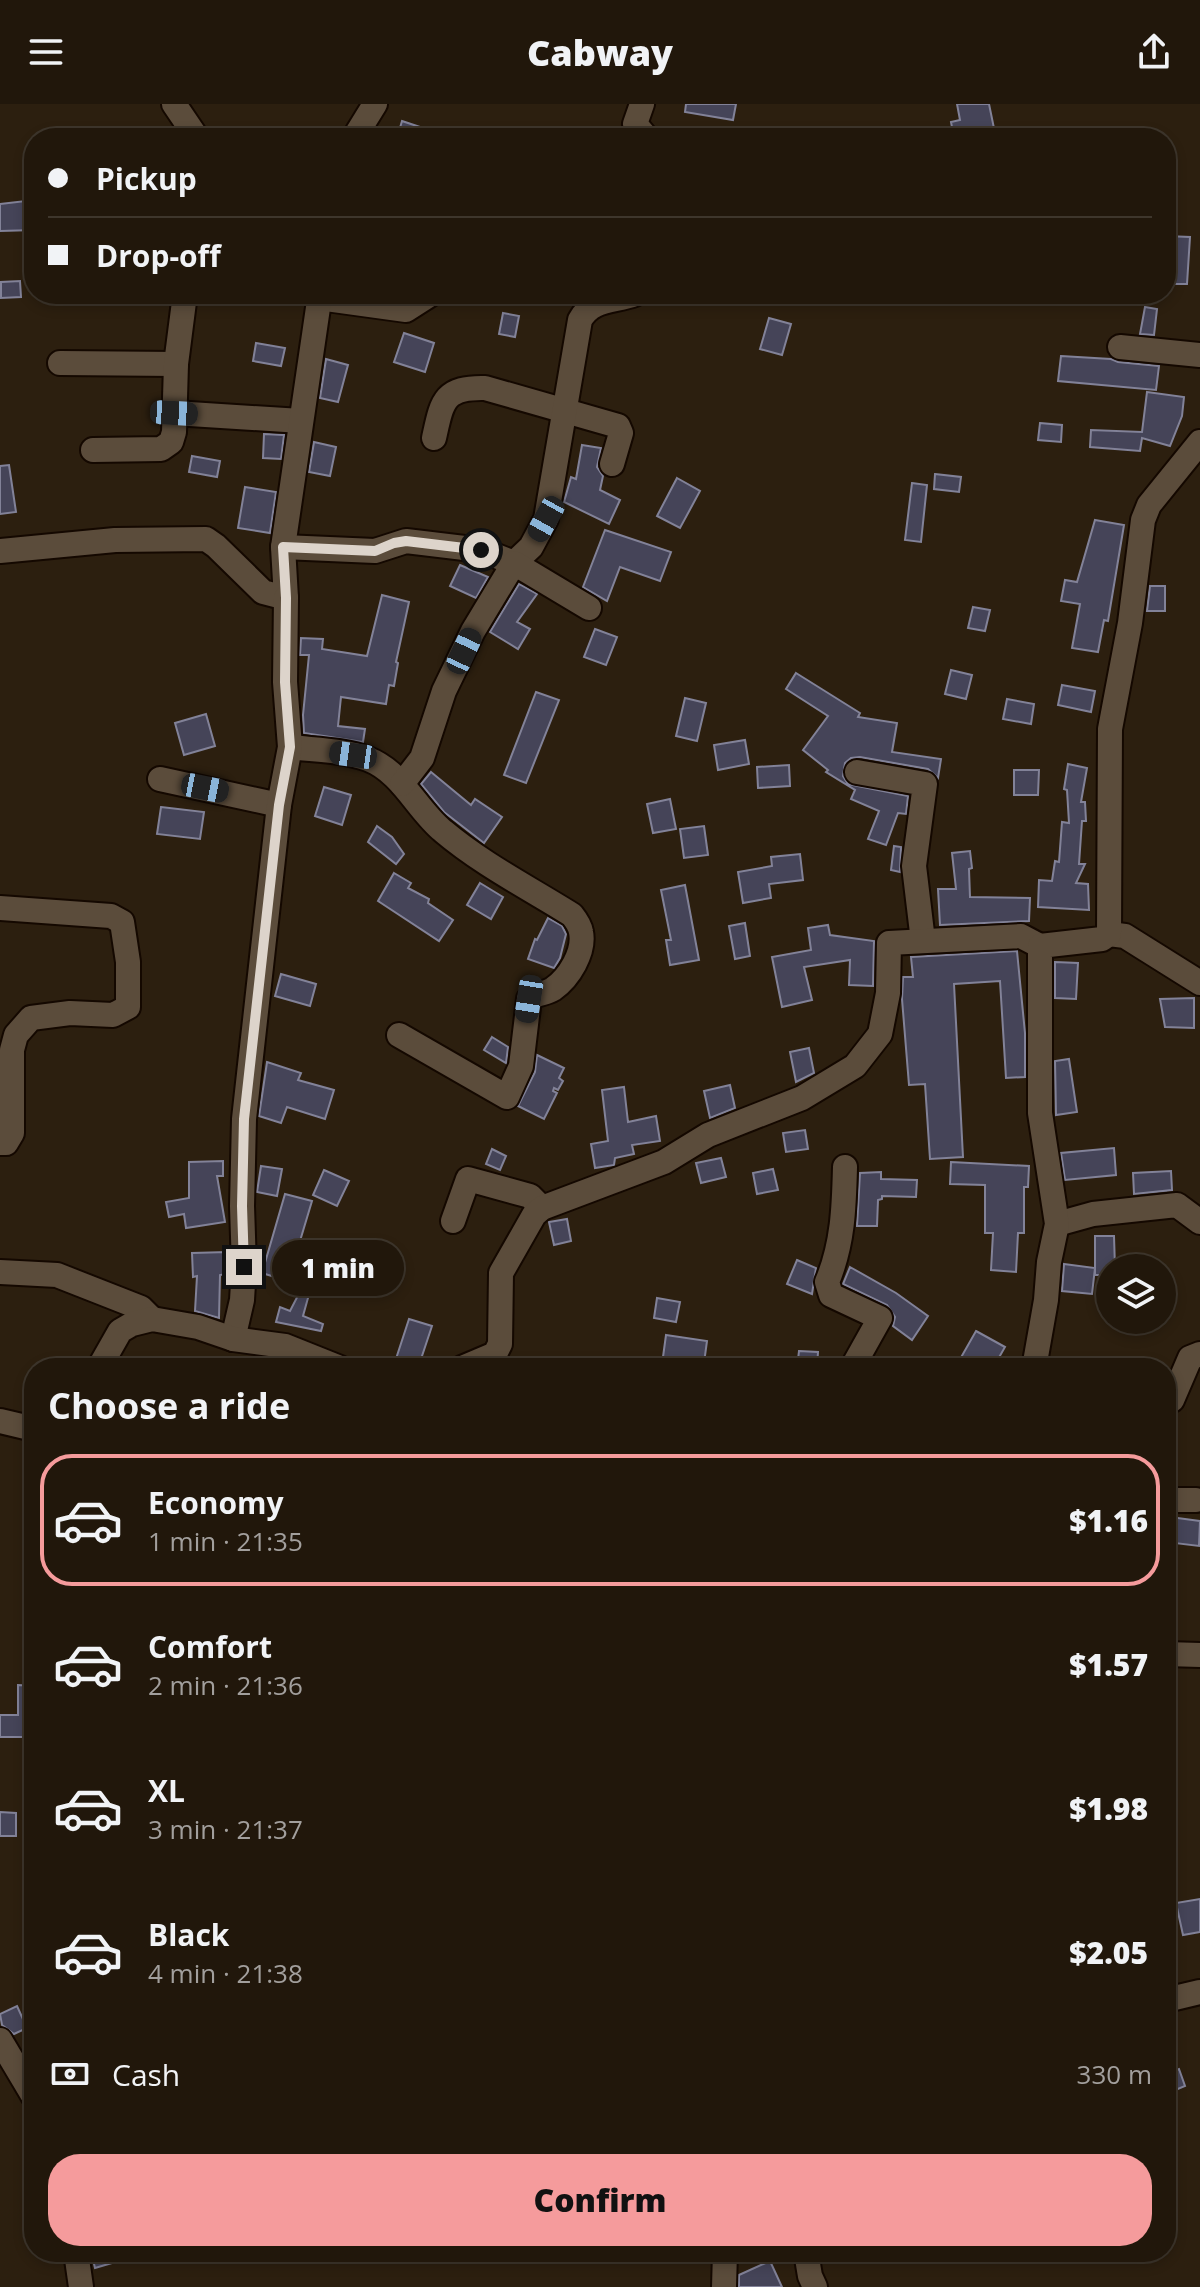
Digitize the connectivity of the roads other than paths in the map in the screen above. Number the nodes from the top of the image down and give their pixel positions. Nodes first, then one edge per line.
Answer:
1 (174, 104) edge
2 (375, 104) edge
3 (642, 104) edge
4 (190, 128) edge
5 (360, 128) edge
6 (638, 128) edge
7 (184, 304) edge
8 (318, 304) edge
9 (369, 304) edge
10 (415, 304) edge
11 (594, 304) edge
12 (1120, 347) dead end
13 (1200, 355) edge
14 (60, 363) dead end
15 (176, 364) junction
16 (564, 411) junction
17 (174, 413) junction
18 (301, 421) junction
19 (434, 438) dead end
20 (1200, 442) edge
21 (93, 450) dead end
22 (612, 464) dead end
23 (283, 547) junction
24 (0, 551) edge
25 (514, 563) junction
26 (286, 598) junction
27 (589, 608) dead end
28 (290, 747) junction
29 (857, 772) dead end
30 (160, 779) dead end
31 (402, 784) junction
32 (279, 805) junction
33 (0, 908) edge
34 (1109, 934) junction
35 (923, 941) junction
36 (1040, 946) junction
37 (1200, 983) edge
38 (399, 1035) dead end
39 (0, 1143) edge
40 (845, 1167) dead end
41 (542, 1208) junction
42 (453, 1221) dead end
43 (1200, 1222) edge
44 (1057, 1224) junction
45 (0, 1272) edge
46 (152, 1319) junction
47 (233, 1339) junction
48 (1200, 1354) edge
49 (105, 1358) edge
50 (315, 1358) edge
51 (486, 1358) edge
52 (858, 1358) edge
53 (1036, 1358) edge
54 (1176, 1391) edge
55 (0, 1421) edge
56 (24, 1427) edge
57 (1176, 1500) edge
58 (1196, 1500) dead end
59 (1176, 1654) edge
60 (1200, 1655) edge
61 (1200, 1992) edge
62 (1176, 1998) edge
63 (0, 2040) edge
64 (24, 2080) edge
65 (77, 2262) edge
66 (725, 2262) edge
67 (808, 2262) edge
68 (81, 2287) edge
69 (724, 2287) edge
70 (815, 2287) edge

1 - 4 street
2 - 5 street
3 - 6 street
7 - 15 street
8 - 18 street
9 - 10 street
11 - 16 street
12 - 13 street
14 - 15 street
15 - 17 street
16 - 19 street
16 - 22 street
16 - 25 street
17 - 18 street
17 - 21 street
18 - 23 street
20 - 34 street
23 - 25 street
23 - 26 street
24 - 26 street
25 - 27 street
25 - 31 street
26 - 28 street
28 - 31 street
28 - 32 street
29 - 35 street
30 - 32 street
31 - 38 street
32 - 47 street
33 - 39 street
34 - 36 street
34 - 37 street
35 - 36 street
35 - 41 street
36 - 44 street
40 - 52 street
41 - 42 street
41 - 51 street
43 - 44 street
44 - 53 street
45 - 46 street
46 - 47 street
46 - 49 street
47 - 50 street
48 - 54 street
55 - 56 street
57 - 58 street
59 - 60 street
61 - 62 street
63 - 64 street
65 - 68 street
66 - 69 street
67 - 70 street

